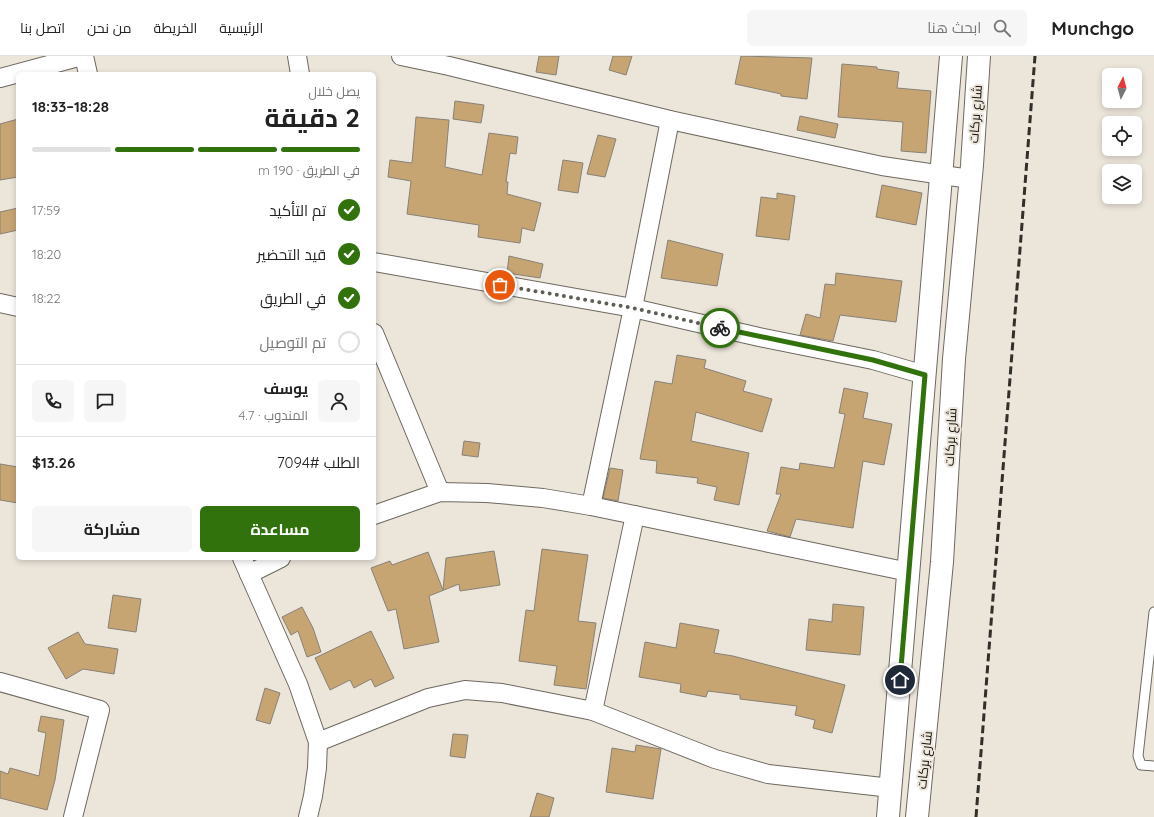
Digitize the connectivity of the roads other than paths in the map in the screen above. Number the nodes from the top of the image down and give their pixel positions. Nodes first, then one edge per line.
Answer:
1 (83, 56) edge
2 (297, 56) edge
3 (401, 56) edge
4 (951, 56) edge
5 (979, 56) edge
6 (450, 61) edge
7 (23, 72) edge
8 (87, 72) edge
9 (300, 72) edge
10 (16, 74) edge
11 (0, 78) edge
12 (670, 120) junction
13 (941, 175) junction
14 (970, 179) junction
15 (376, 262) edge
16 (0, 303) edge
17 (16, 307) edge
18 (633, 308) junction
19 (376, 339) edge
20 (925, 375) junction
21 (440, 492) junction
22 (591, 506) junction
23 (376, 514) edge
24 (635, 515) junction
25 (243, 560) edge
26 (277, 560) edge
27 (909, 572) junction
28 (249, 574) junction
29 (1154, 612) edge
30 (0, 682) edge
31 (593, 711) junction
32 (318, 742) junction
33 (1154, 766) edge
34 (891, 788) junction
35 (73, 817) edge
36 (308, 817) edge
37 (888, 817) edge
38 (917, 817) edge

1 - 7 street
1 - 8 street
2 - 9 street
3 - 6 street
4 - 13 main road
5 - 14 main road, شارع بركات
6 - 12 street
10 - 11 street
12 - 13 street
12 - 18 street
13 - 14 street
13 - 20 main road
14 - 38 main road, شارع بركات
15 - 18 street
16 - 17 street
18 - 20 street
18 - 22 street
19 - 21 street
20 - 27 main road
21 - 22 street
21 - 23 street
22 - 24 street
24 - 27 street
24 - 31 street
25 - 28 street
26 - 28 street
27 - 34 main road
28 - 32 street
29 - 33 lane
30 - 35 street
31 - 32 street
31 - 34 street
32 - 36 street
34 - 37 main road

